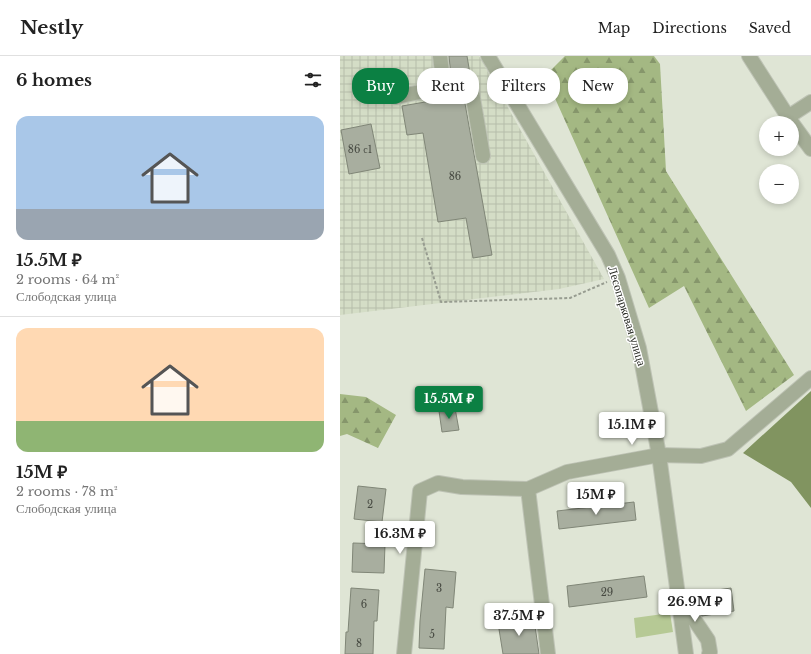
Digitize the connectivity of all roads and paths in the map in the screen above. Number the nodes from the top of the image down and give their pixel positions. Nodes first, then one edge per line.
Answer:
1 (440, 56) edge
2 (488, 56) edge
3 (749, 56) edge
4 (442, 68) edge
5 (811, 102) edge
6 (474, 104) edge
7 (788, 116) edge
8 (796, 116) edge
9 (799, 132) edge
10 (811, 149) edge
11 (483, 156) dead end
12 (422, 238) dead end
13 (618, 278) junction
14 (811, 378) edge
15 (659, 455) junction
16 (528, 489) junction
17 (678, 596) junction
18 (404, 654) edge
19 (548, 654) edge
20 (686, 654) edge
21 (709, 654) edge

1 - 4 street
2 - 13 street, Лесопарковая улица
3 - 7 street
5 - 8 street
6 - 11 street
9 - 10 street
12 - 13 path
13 - 15 street, Лесопарковая улица
14 - 15 street
15 - 16 street
15 - 17 street, Лесопарковая улица
16 - 18 street
16 - 19 street
17 - 20 street, Лесопарковая улица
17 - 21 street

